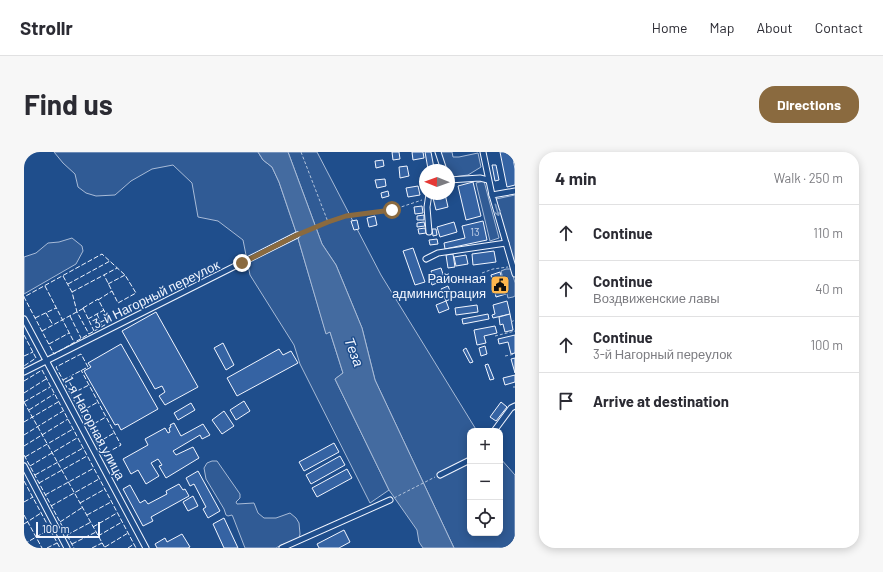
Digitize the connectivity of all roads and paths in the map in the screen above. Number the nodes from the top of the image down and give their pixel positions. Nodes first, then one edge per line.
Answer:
1 (301, 152) edge
2 (438, 152) edge
3 (482, 152) edge
4 (442, 164) edge
5 (455, 180) edge
6 (488, 180) junction
7 (515, 191) edge
8 (492, 195) junction
9 (424, 200) edge
10 (428, 200) edge
11 (328, 222) junction
12 (429, 232) dead end
13 (297, 235) joint
14 (506, 243) junction
15 (426, 259) dead end
16 (513, 266) junction
17 (482, 273) dead end
18 (515, 274) edge
19 (24, 319) edge
20 (515, 320) edge
21 (511, 322) dead end
22 (515, 331) edge
23 (495, 336) dead end
24 (515, 354) edge
25 (505, 356) dead end
26 (46, 360) junction
27 (24, 372) edge
28 (512, 387) dead end
29 (515, 387) edge
30 (515, 406) edge
31 (496, 428) edge
32 (467, 462) edge
33 (24, 466) edge
34 (440, 475) joint
35 (390, 500) joint
36 (67, 548) edge
37 (146, 548) edge
38 (282, 548) edge

1 - 11 path
2 - 4 street
3 - 6 street
5 - 6 street
6 - 8 street
7 - 8 street
8 -> 14 street
9 - 11 path
10 - 12 street
11 - 13 path
13 - 26 street, 3-й Нагорный переулок
14 - 15 street
14 - 16 street
16 - 17 path
16 - 18 street
19 - 26 street, 1-я Нагорная улица
20 - 21 path
22 - 23 path
24 - 25 path
26 - 27 street, 3-й Нагорный переулок
26 - 37 street, 1-я Нагорная улица
28 - 29 path
30 - 31 street
32 - 34 street
33 - 36 street
34 - 35 path
35 - 38 street

